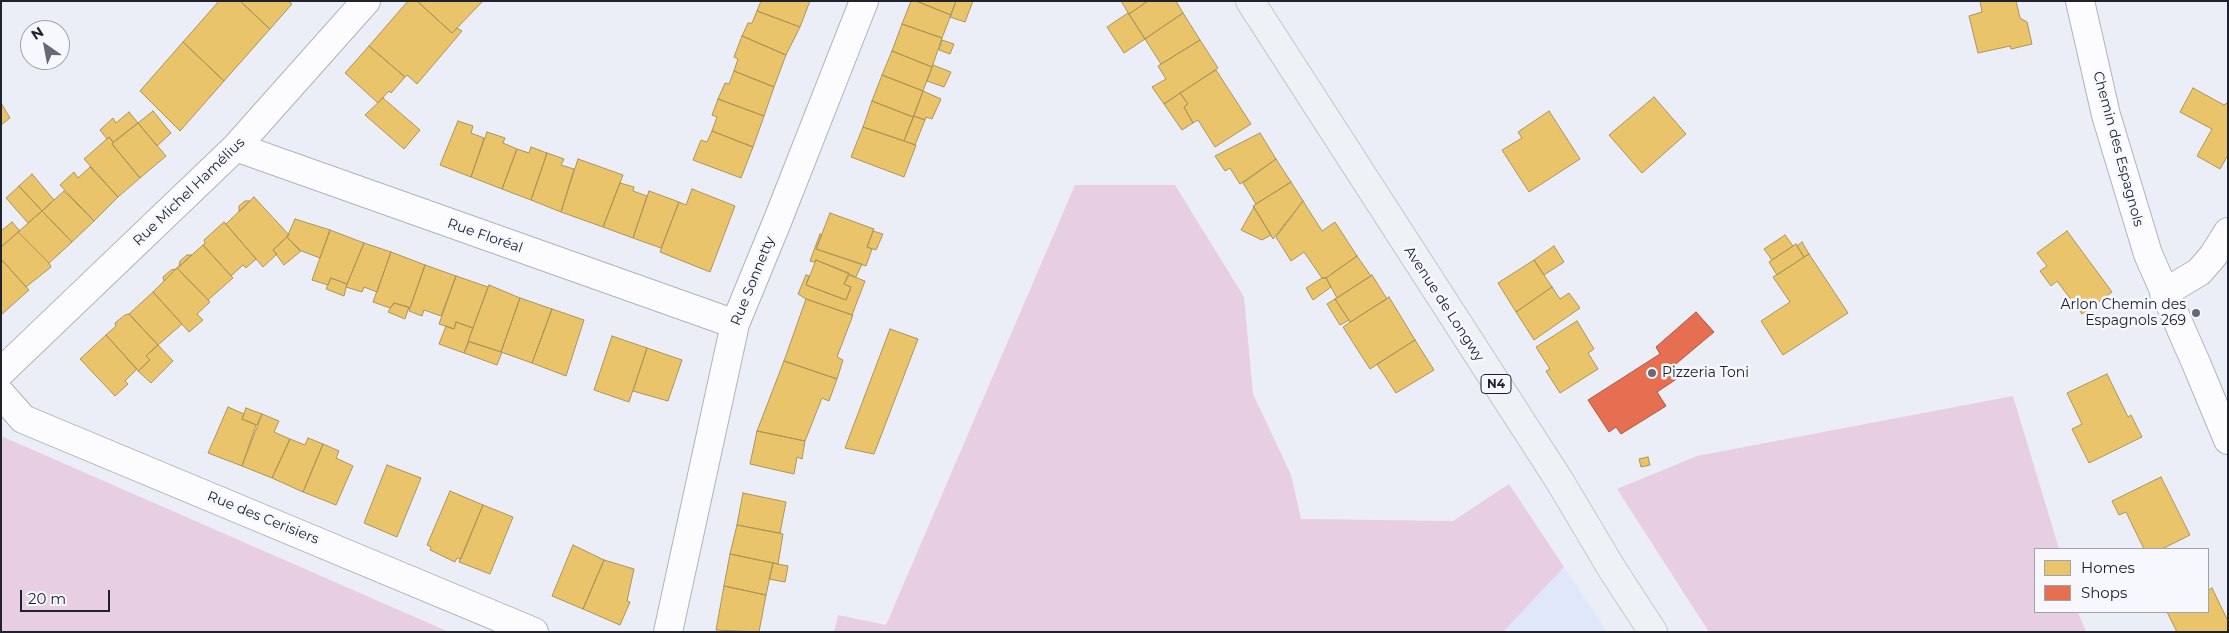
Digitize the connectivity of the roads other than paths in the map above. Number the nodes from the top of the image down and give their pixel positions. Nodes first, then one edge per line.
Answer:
1 (366, 1) edge
2 (864, 1) edge
3 (1250, 1) edge
4 (2080, 1) edge
5 (236, 147) junction
6 (2228, 232) edge
7 (2164, 293) junction
8 (735, 324) junction
9 (1, 372) edge
10 (1, 394) edge
11 (2228, 440) edge
12 (534, 632) edge
13 (668, 632) edge
14 (1653, 632) edge

1 - 5 street, Rue Michel Hamélius
2 - 8 street, Rue Sonnetty
3 - 14 main road, Avenue de Longwy / N4
4 - 7 street, Chemin des Espagnols
5 - 8 street, Rue Floréal
5 - 9 street, Rue Michel Hamélius
6 - 7 street
7 - 11 street, Chemin des Espagnols
8 - 13 street, Rue Sonnetty
10 - 12 street, Rue des Cerisiers

